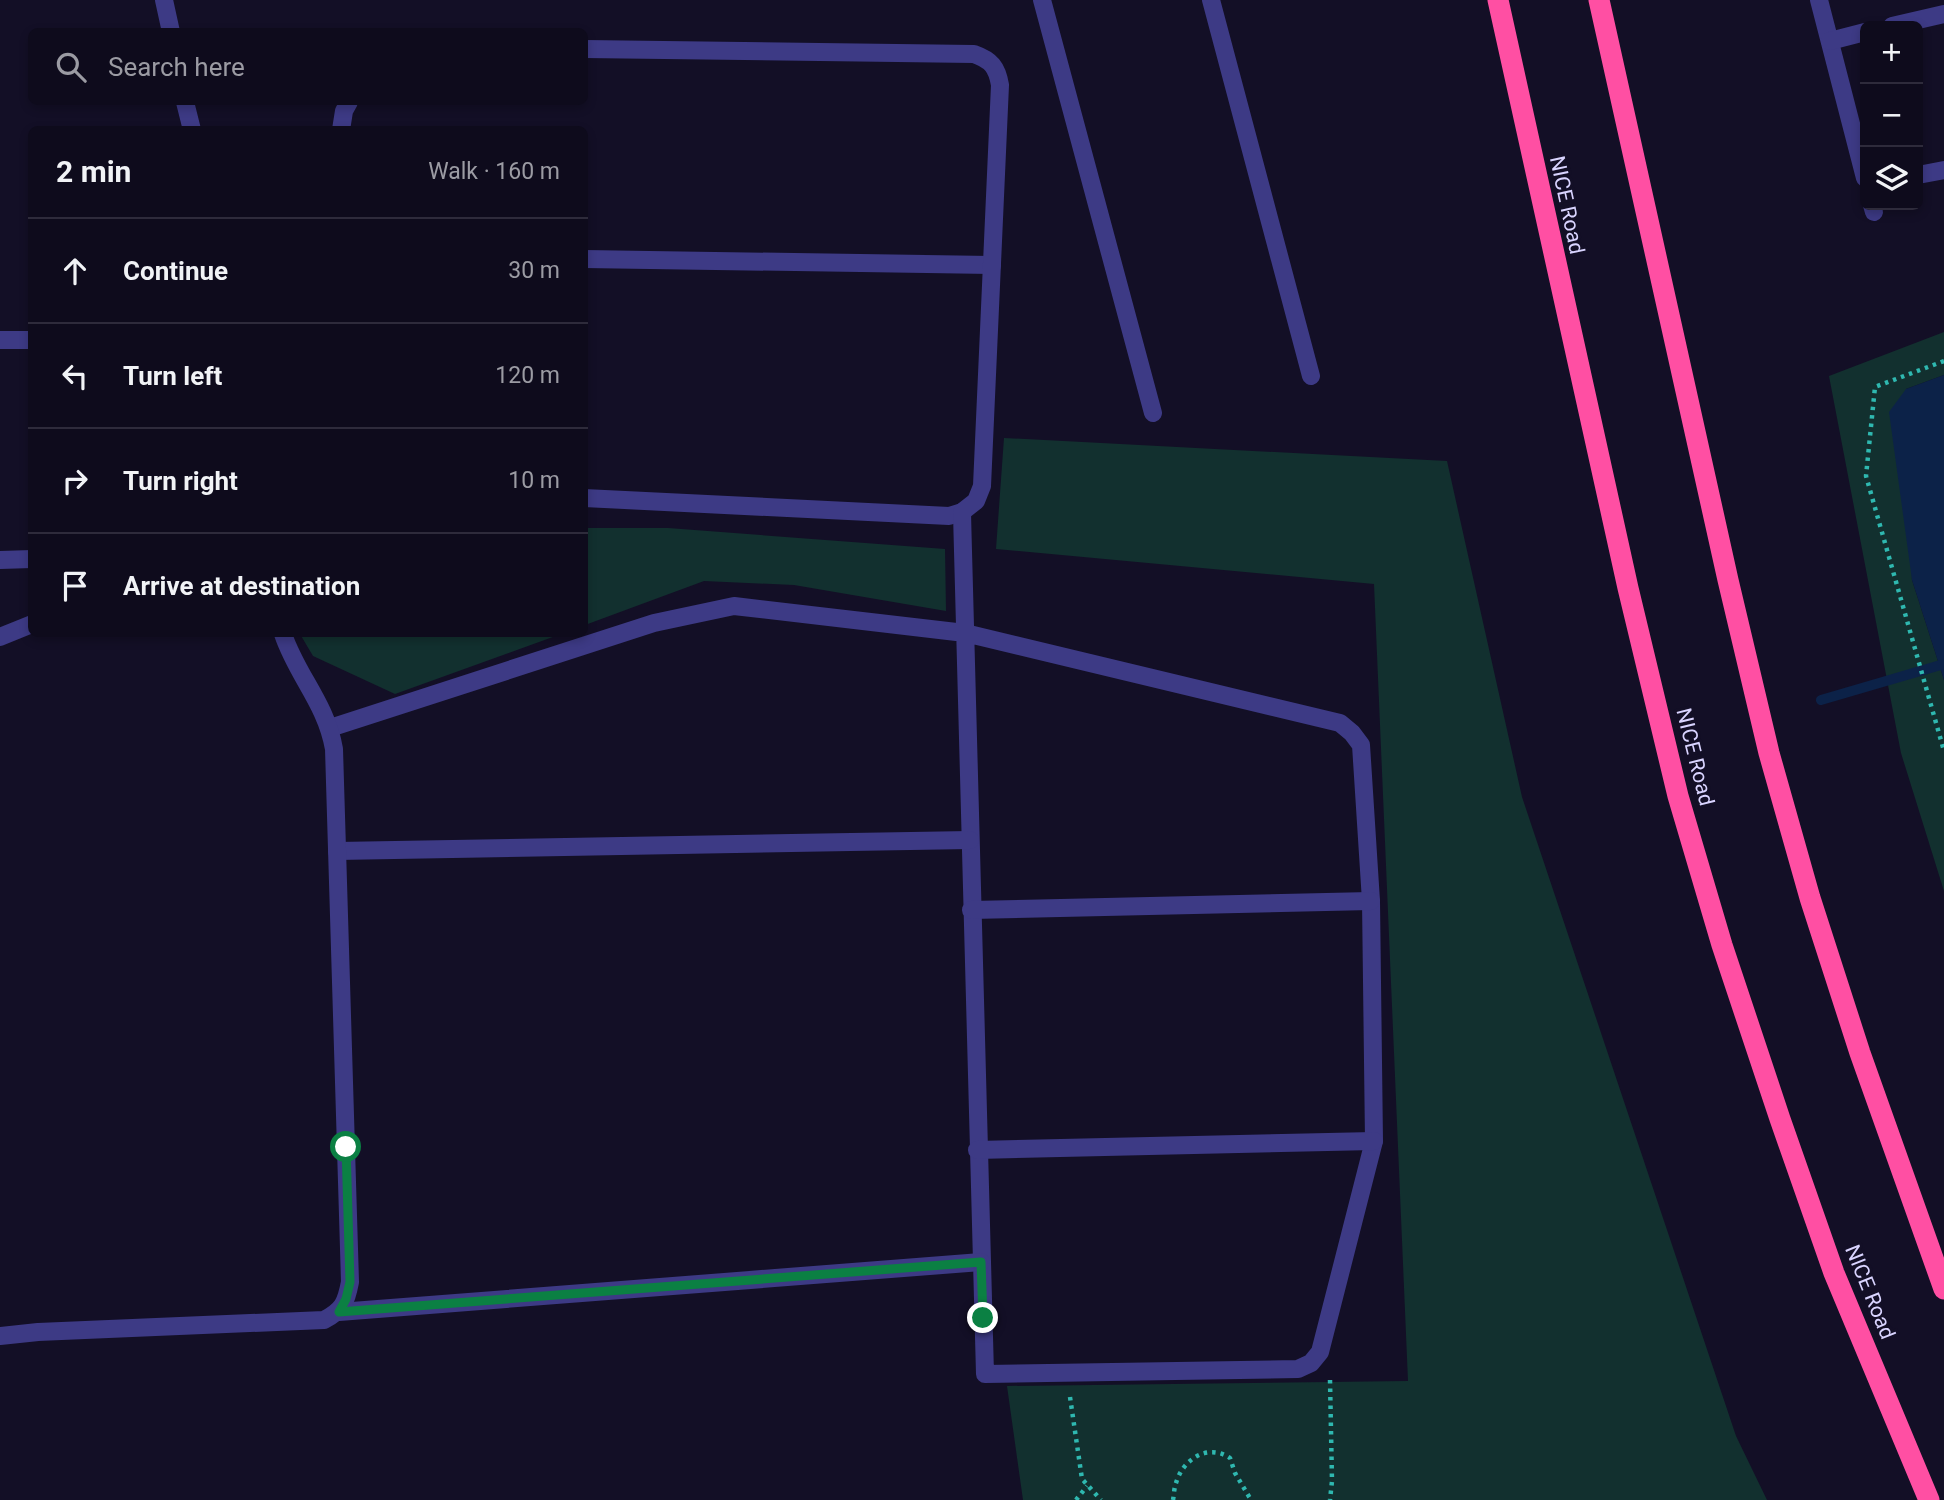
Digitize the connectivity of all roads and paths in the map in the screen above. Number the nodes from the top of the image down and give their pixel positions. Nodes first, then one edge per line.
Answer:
1 (164, 0) edge
2 (1042, 0) edge
3 (1211, 0) edge
4 (1498, 0) edge
5 (1599, 0) edge
6 (1819, 0) edge
7 (1944, 14) edge
8 (1914, 21) edge
9 (170, 28) edge
10 (1860, 34) edge
11 (1830, 41) junction
12 (588, 49) edge
13 (186, 105) edge
14 (347, 105) edge
15 (191, 126) edge
16 (342, 126) edge
17 (1860, 158) edge
18 (1944, 170) edge
19 (1923, 174) edge
20 (588, 258) edge
21 (992, 265) junction
22 (28, 340) edge
23 (0, 341) edge
24 (1944, 362) edge
25 (1311, 376) dead end
26 (1153, 413) dead end
27 (588, 498) edge
28 (962, 512) junction
29 (28, 559) edge
30 (0, 560) edge
31 (28, 626) edge
32 (965, 633) junction
33 (0, 637) edge
34 (284, 637) edge
35 (330, 728) junction
36 (1944, 751) edge
37 (970, 840) junction
38 (337, 851) junction
39 (1371, 901) junction
40 (971, 910) junction
41 (1374, 1141) junction
42 (977, 1150) junction
43 (981, 1262) junction
44 (1944, 1289) edge
45 (339, 1312) junction
46 (0, 1336) edge
47 (1067, 1372) junction
48 (1330, 1374) dead end
49 (1087, 1486) junction
50 (1076, 1500) edge
51 (1101, 1500) edge
52 (1173, 1500) edge
53 (1251, 1500) edge
54 (1330, 1500) edge
55 (1930, 1500) edge

1 - 9 street
2 - 26 street
3 - 25 street
4 - 55 highway, NICE Road
5 - 44 highway
6 - 11 street
7 - 8 street
10 - 11 street
11 - 17 street
12 - 21 street
13 - 15 street
14 - 16 street
18 - 19 street
20 - 21 street
21 - 28 street
22 - 23 street
24 - 36 path
27 - 28 street
28 - 32 street
29 - 30 street
31 - 33 street
32 - 35 street
32 - 37 street
32 - 39 street
34 - 35 street
35 - 38 street
37 - 38 street
37 - 40 street
38 - 45 street
39 - 40 street
39 - 41 street
40 - 42 street
41 - 42 street
41 - 47 street
42 - 43 street
43 - 45 street
43 - 47 street
45 - 46 street
47 - 49 path
48 - 54 path
49 - 50 path
49 - 51 path
52 - 53 path

